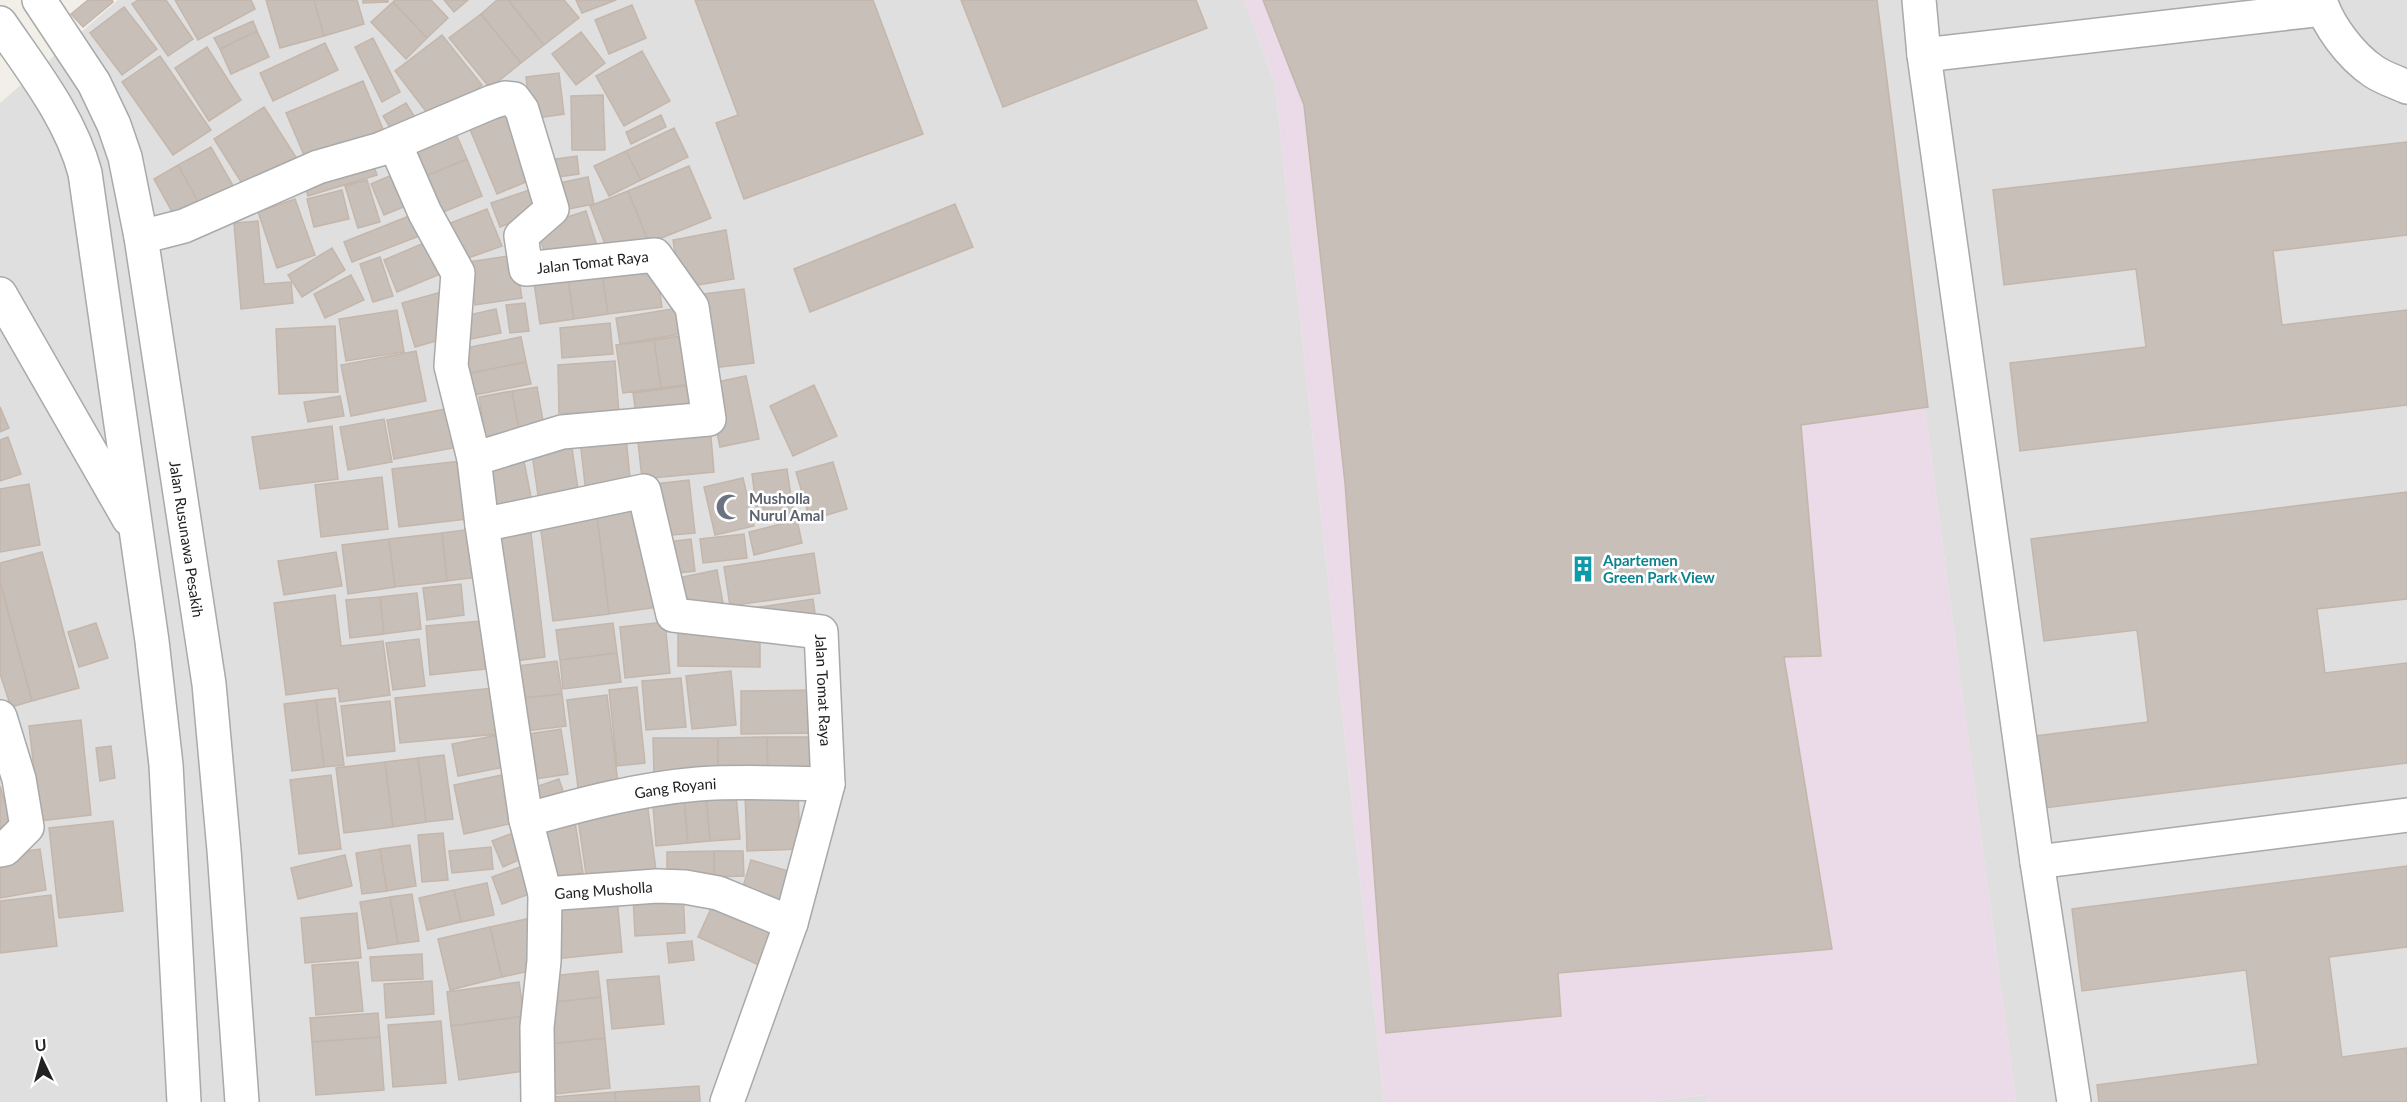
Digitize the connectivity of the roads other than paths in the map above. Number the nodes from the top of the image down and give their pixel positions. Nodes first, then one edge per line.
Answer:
1 (39, 0) edge
2 (1919, 0) edge
3 (2322, 5) edge
4 (0, 23) edge
5 (1924, 55) junction
6 (2407, 87) edge
7 (395, 144) junction
8 (141, 237) junction
9 (5, 313) edge
10 (474, 459) junction
11 (482, 525) junction
12 (137, 533) junction
13 (0, 717) edge
14 (828, 784) junction
15 (2407, 815) edge
16 (526, 820) junction
17 (0, 850) edge
18 (2037, 862) junction
19 (545, 894) junction
20 (791, 923) junction
21 (184, 1102) edge
22 (242, 1102) edge
23 (538, 1102) edge
24 (727, 1102) edge
25 (2074, 1102) edge

1 - 8 street, Jalan Rusunawa Pesakih
2 - 5 street
3 - 5 street
3 - 6 street
4 - 12 street
5 - 18 street
7 - 8 street, Jalan Tomat Raya
7 - 10 street
7 - 10 street, Jalan Tomat Raya
8 - 22 street, Jalan Rusunawa Pesakih
9 - 12 street
10 - 11 street
11 - 14 street, Jalan Tomat Raya
11 - 16 street
12 - 21 street
13 - 17 street
14 - 16 street, Gang Royani
14 - 20 street, Jalan Tomat Raya
15 - 18 street
16 - 19 street
18 - 25 street
19 - 20 street, Gang Musholla
19 - 23 street, Gang Musholla
20 - 24 street, Jalan Tomat Raya

